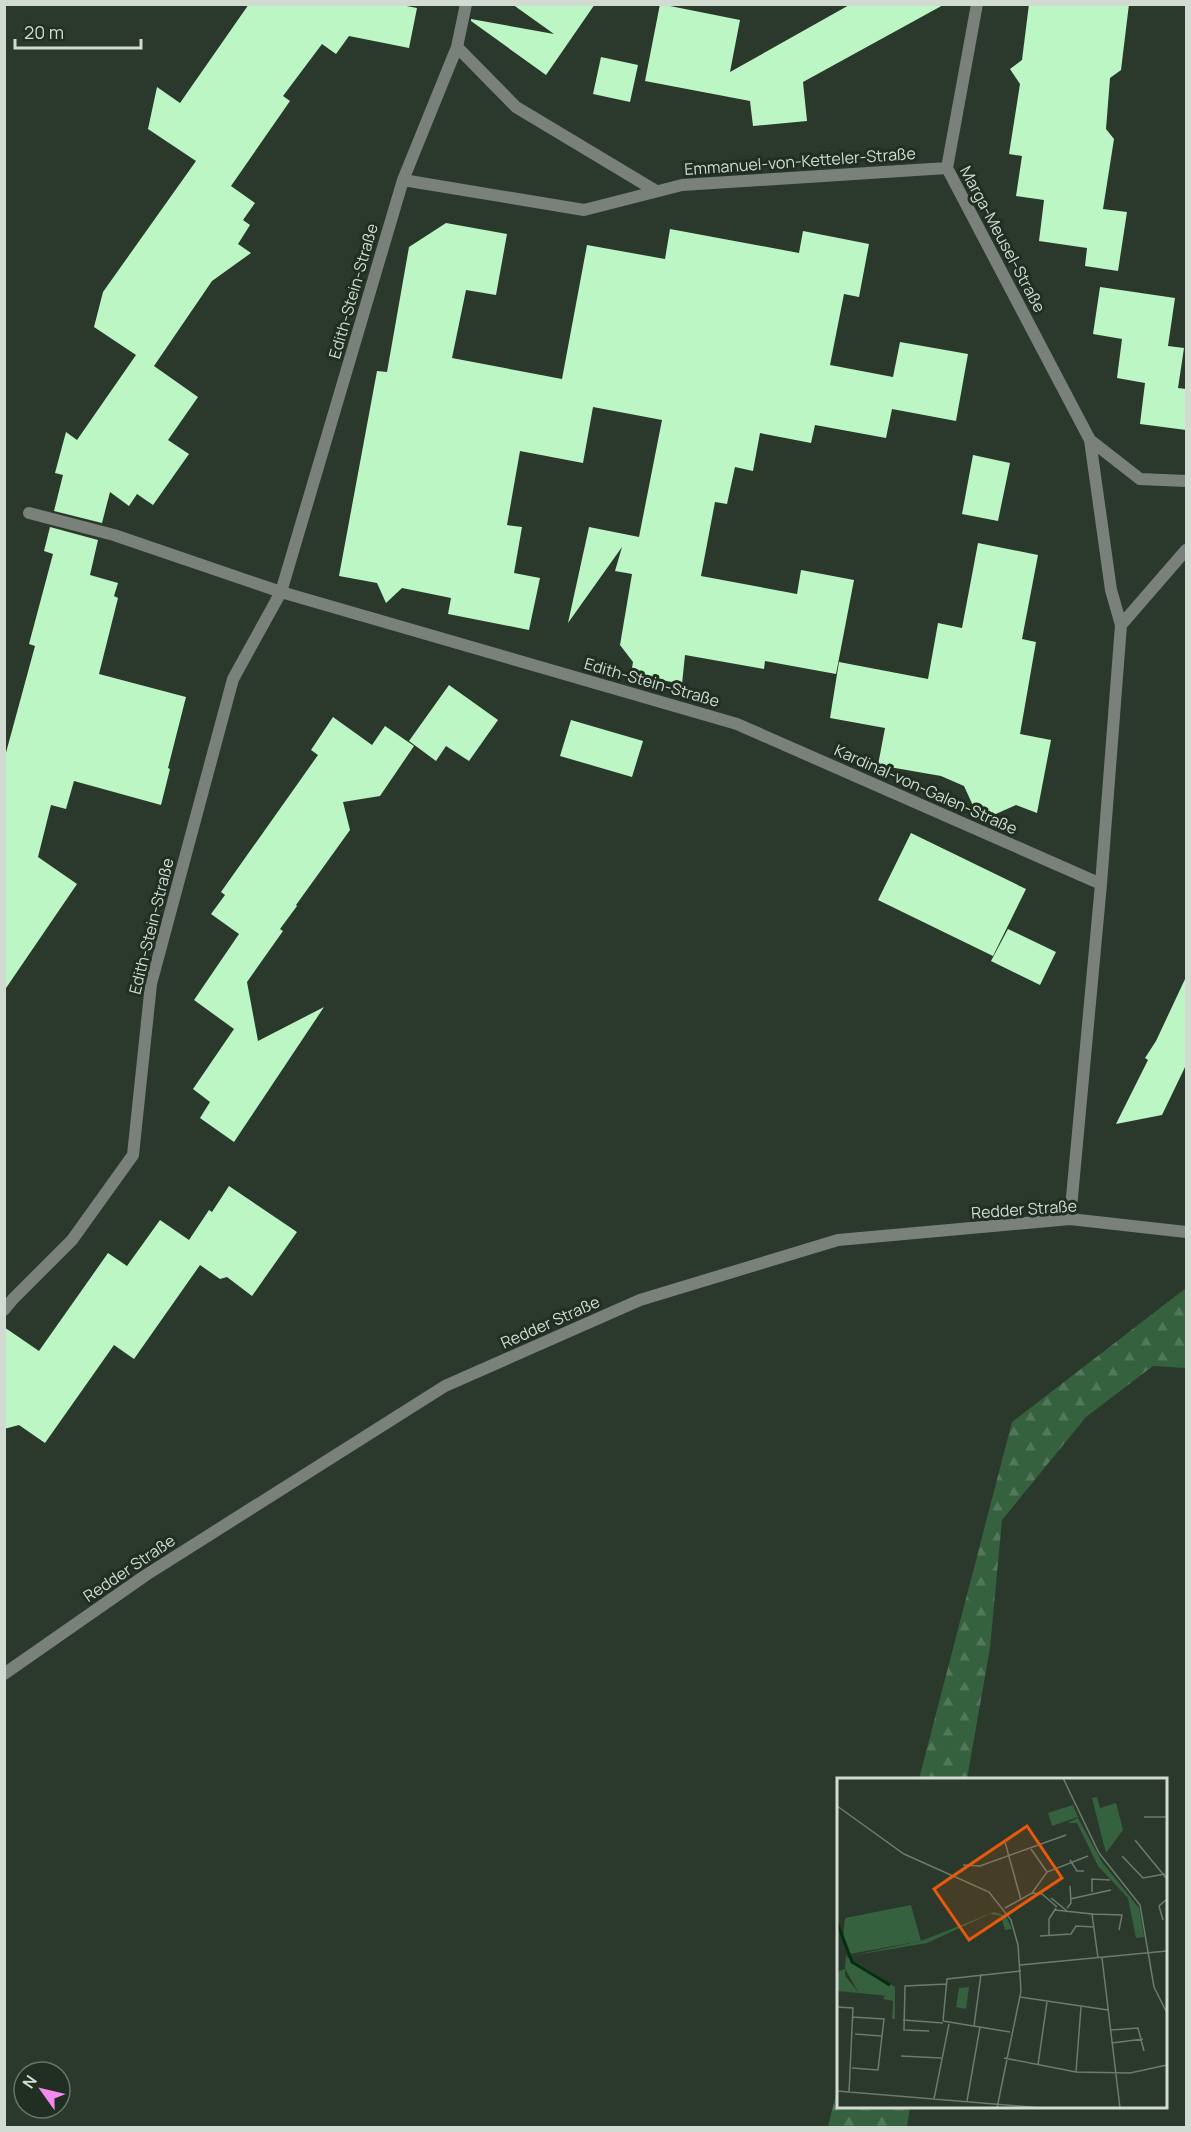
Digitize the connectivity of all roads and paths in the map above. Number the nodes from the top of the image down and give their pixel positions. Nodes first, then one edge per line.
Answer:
1 (466, 4) edge
2 (977, 4) edge
3 (457, 47) junction
4 (947, 168) junction
5 (403, 180) junction
6 (656, 191) junction
7 (1090, 440) junction
8 (1186, 481) edge
9 (29, 513) dead end
10 (1186, 550) edge
11 (281, 592) junction
12 (1121, 625) junction
13 (737, 724) joint
14 (1101, 884) junction
15 (1070, 1220) junction
16 (1186, 1232) edge
17 (4, 1310) edge
18 (4, 1674) edge

1 - 3 street, Edith-Stein-Straße
2 - 4 street, Marga-Meusel-Straße
3 - 5 street, Edith-Stein-Straße
3 - 6 street
4 - 6 street, Emmanuel-von-Ketteler-Straße
4 - 7 street, Marga-Meusel-Straße
5 - 6 street, Emmanuel-von-Ketteler-Straße
5 - 11 street, Edith-Stein-Straße
7 - 8 street, Marga-Meusel-Straße
7 - 12 street, Marga-Meusel-Straße
9 - 11 street, Edith-Stein-Straße
10 - 12 street
11 - 13 street, Edith-Stein-Straße
11 - 17 street, Edith-Stein-Straße
12 - 14 street
13 - 14 street, Kardinal-von-Galen-Straße
14 - 15 street
15 - 16 street, Redder Straße
15 - 18 street, Redder Straße

